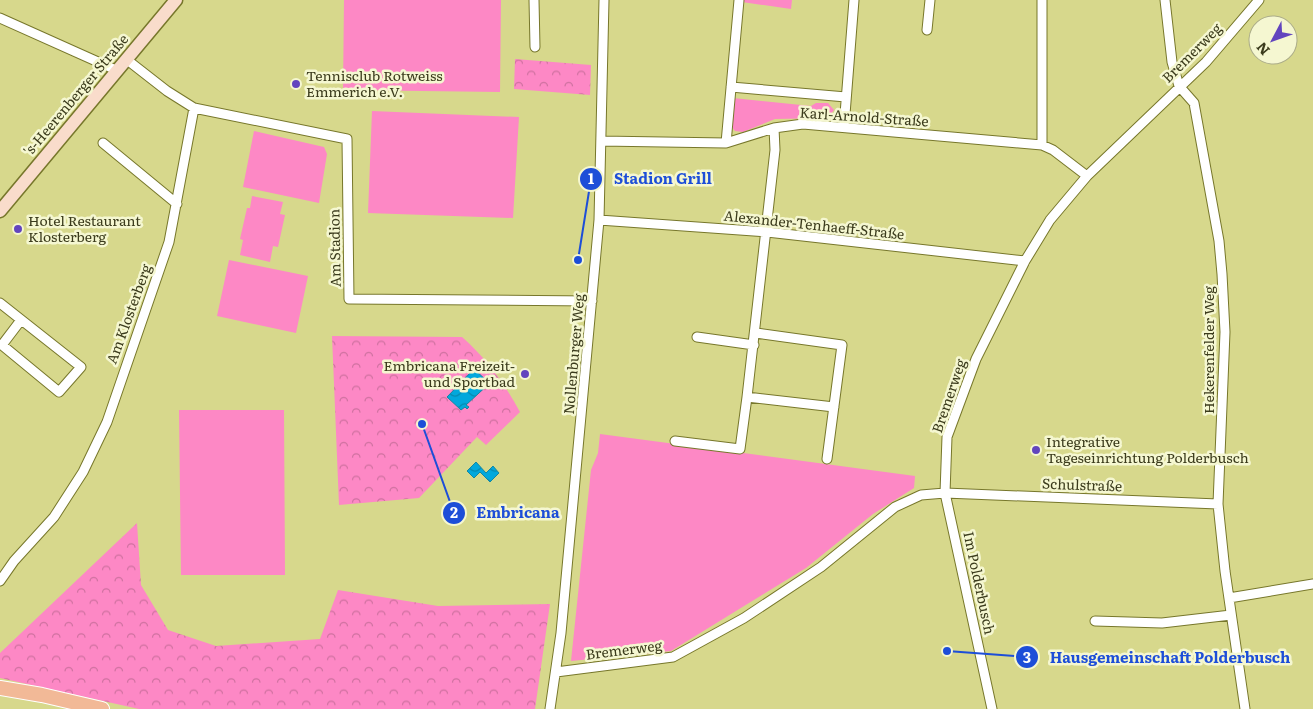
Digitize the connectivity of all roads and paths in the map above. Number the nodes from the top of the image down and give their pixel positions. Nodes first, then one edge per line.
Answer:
1 (176, 0) edge
2 (534, 0) edge
3 (604, 0) edge
4 (739, 0) edge
5 (854, 0) edge
6 (930, 0) edge
7 (1042, 0) edge
8 (1164, 0) edge
9 (1259, 0) edge
10 (0, 18) edge
11 (927, 30) dead end
12 (534, 47) dead end
13 (126, 59) junction
14 (116, 70) junction
15 (1179, 86) junction
16 (731, 87) junction
17 (846, 97) junction
18 (194, 108) junction
19 (844, 127) junction
20 (774, 128) junction
21 (601, 141) junction
22 (102, 143) dead end
23 (726, 143) junction
24 (1042, 145) junction
25 (1087, 176) junction
26 (177, 204) junction
27 (0, 211) edge
28 (599, 220) junction
29 (766, 232) junction
30 (1025, 261) junction
31 (592, 301) junction
32 (0, 303) edge
33 (21, 320) junction
34 (756, 333) junction
35 (697, 337) dead end
36 (754, 345) junction
37 (747, 397) junction
38 (834, 407) junction
39 (675, 441) dead end
40 (827, 459) dead end
41 (945, 493) junction
42 (1218, 504) junction
43 (0, 581) edge
44 (1313, 584) edge
45 (1229, 598) junction
46 (1231, 615) junction
47 (1095, 621) dead end
48 (556, 672) junction
49 (0, 688) edge
50 (102, 709) edge
51 (550, 709) edge
52 (992, 709) edge
53 (1245, 709) edge

1 - 13 street, 's-Heerenberger Straße
2 - 12 street
3 - 21 street, Nollenburger Weg
4 - 16 street
5 - 17 street
6 - 11 street
7 - 24 street
8 - 15 street
9 - 15 street, Bremerweg
10 - 14 street
13 - 14 street, 's-Heerenberger Straße
13 - 18 street
14 - 27 street, 's-Heerenberger Straße
15 - 25 street, Bremerweg
15 - 42 street, Hekerenfelder Weg
16 - 17 street, Karl-Arnold-Straße
16 - 23 street
17 - 19 street
18 - 26 street, Am Klosterberg
18 - 31 street, Am Stadion
19 - 20 street, Karl-Arnold-Straße
19 - 24 street, Karl-Arnold-Straße
20 - 23 street, Karl-Arnold-Straße
20 - 29 street
21 - 23 street, Karl-Arnold-Straße
21 - 28 street, Nollenburger Weg
22 - 26 street
24 - 25 street, Karl-Arnold-Straße
25 - 30 street, Bremerweg
26 - 43 street, Am Klosterberg
28 - 29 street, Alexander-Tenhaeff-Straße
28 - 31 street, Nollenburger Weg
29 - 30 street, Alexander-Tenhaeff-Straße
29 - 34 street
30 - 41 street, Bremerweg
31 - 48 street, Nollenburger Weg
32 - 33 street
33 - 33 street
34 - 36 street
34 - 38 street
35 - 36 street
36 - 37 street
37 - 38 street
37 - 39 street
38 - 40 street
41 - 42 street, Schulstraße
41 - 48 street, Bremerweg
41 - 52 street, Im Polderbusch
42 - 45 street, Hekerenfelder Weg
44 - 45 street
45 - 46 street, Hekerenfelder Weg
46 - 47 street
46 - 53 street, Hekerenfelder Weg
48 - 51 street, Nollenburger Weg
49 - 50 main road

